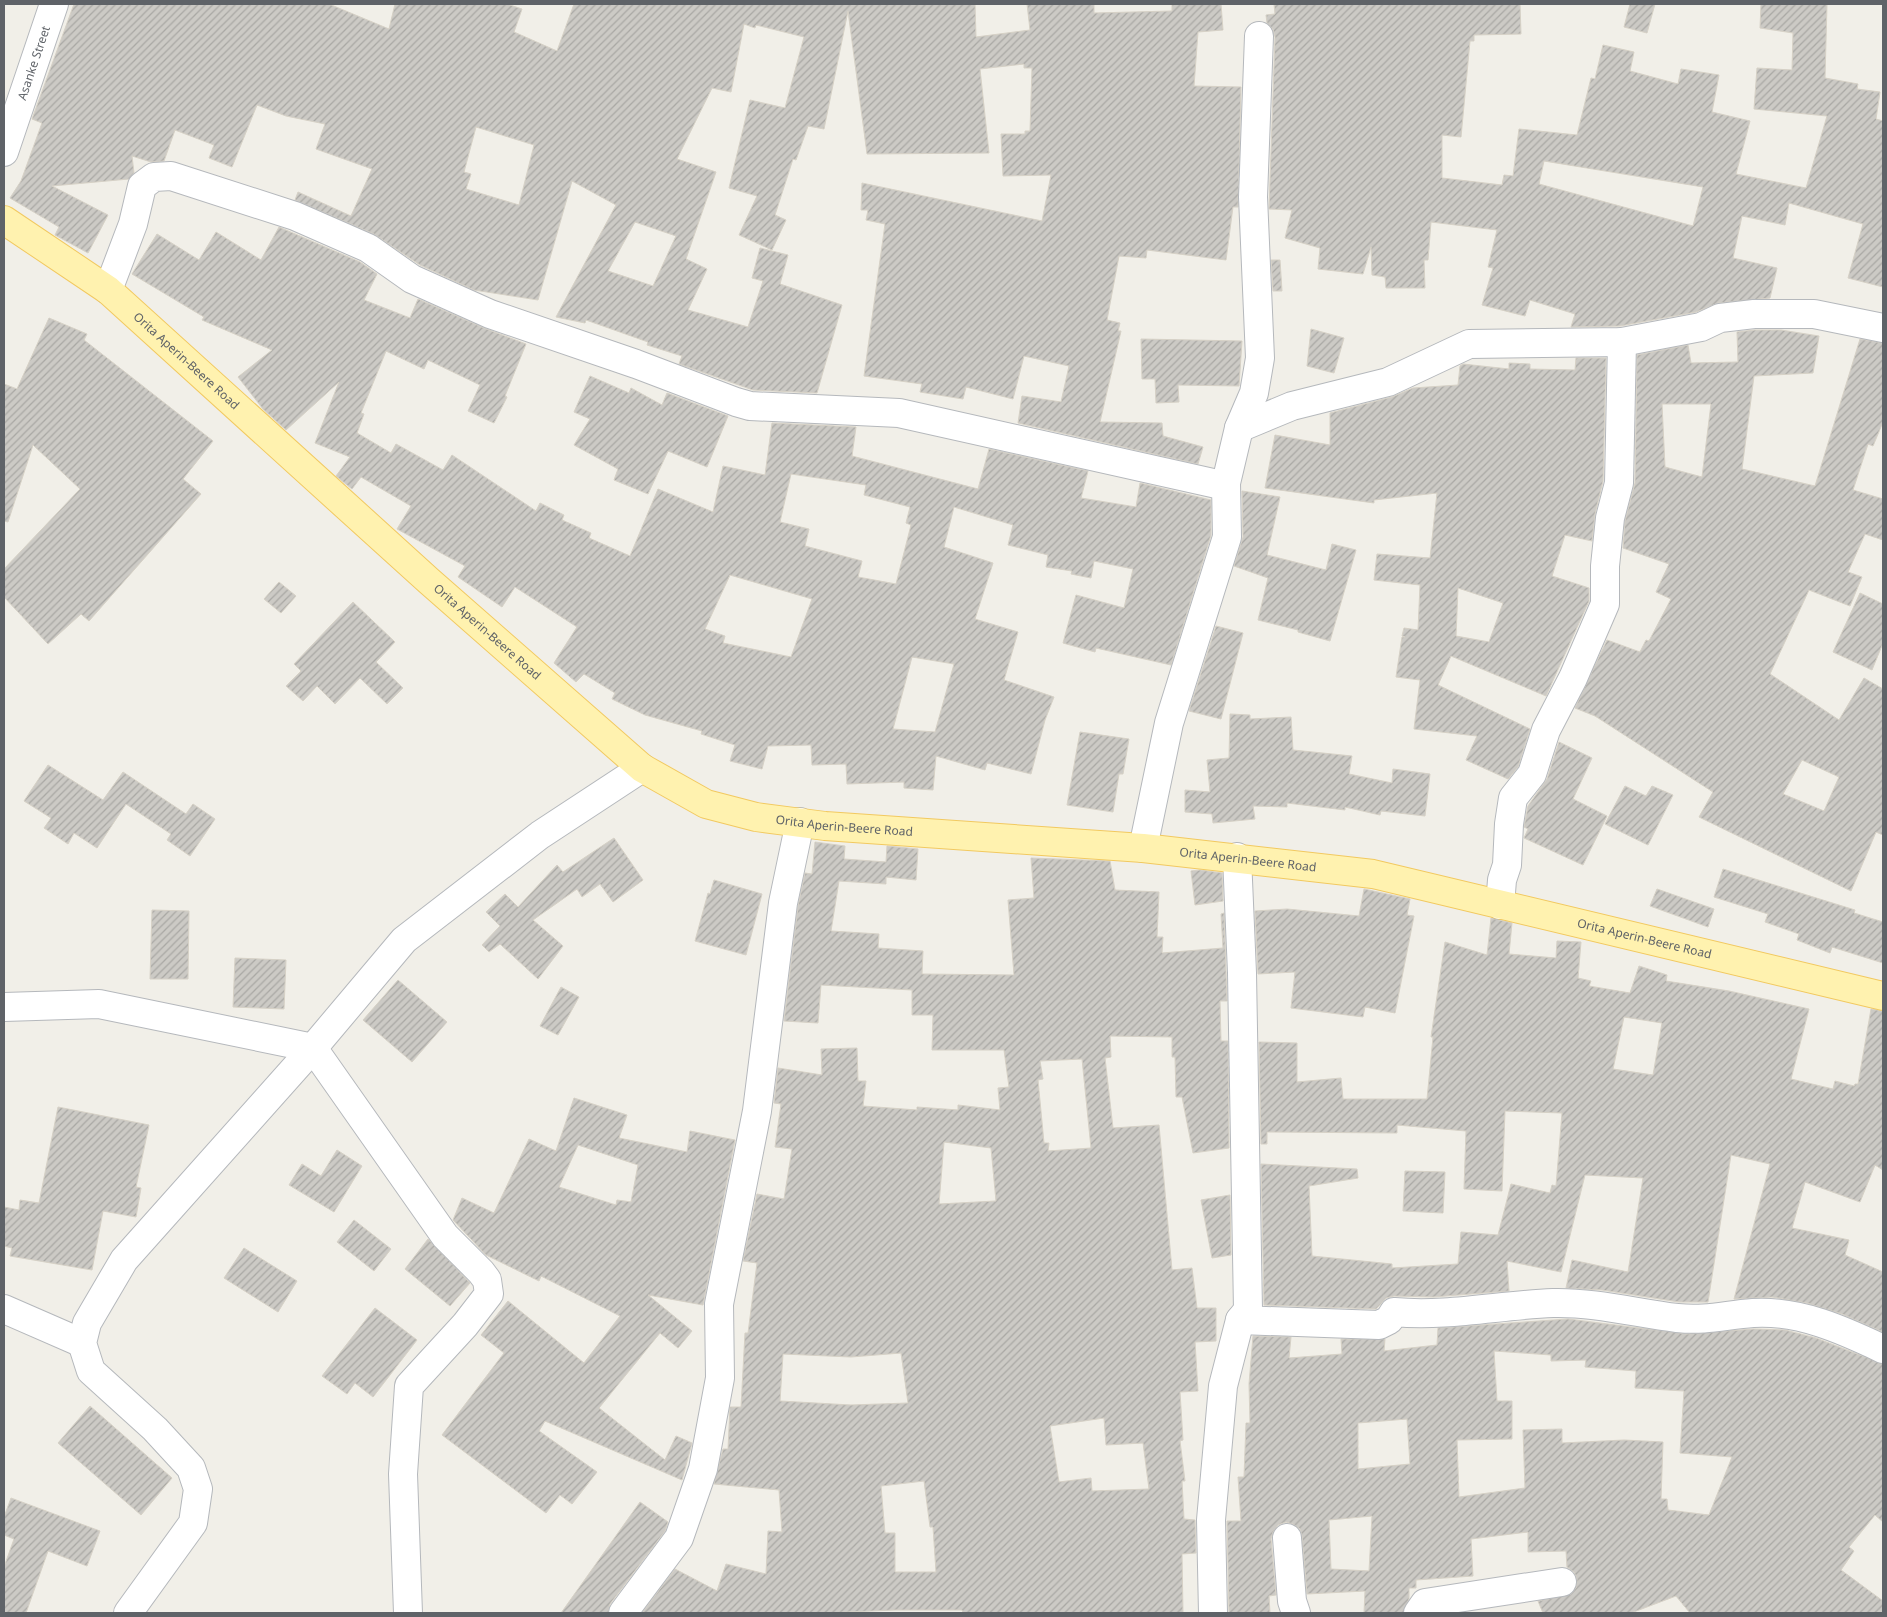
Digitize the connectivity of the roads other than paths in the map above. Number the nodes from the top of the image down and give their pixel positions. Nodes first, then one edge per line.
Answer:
1 (54, 4) edge
2 (1259, 36) dead end
3 (4, 152) edge
4 (4, 220) edge
5 (108, 290) junction
6 (1883, 328) edge
7 (1622, 342) junction
8 (1239, 428) junction
9 (1226, 486) junction
10 (642, 768) junction
11 (800, 822) junction
12 (1143, 848) junction
13 (1237, 857) junction
14 (1500, 905) junction
15 (1883, 996) edge
16 (4, 1007) edge
17 (313, 1048) junction
18 (4, 1309) edge
19 (1240, 1320) junction
20 (82, 1343) junction
21 (1883, 1349) edge
22 (1287, 1538) dead end
23 (1562, 1582) dead end
24 (128, 1613) edge
25 (408, 1613) edge
26 (623, 1613) edge
27 (1212, 1613) edge
28 (1296, 1613) edge
29 (1418, 1613) edge

1 - 3 street, Asanke Street
2 - 8 street
4 - 5 main road, Orita Aperin-Beere Road
5 - 9 street
5 - 10 main road, Orita Aperin-Beere Road
6 - 7 street
7 - 8 street
7 - 14 street
8 - 9 street
9 - 12 street
10 - 11 main road, Orita Aperin-Beere Road
10 - 17 street
11 - 12 main road, Orita Aperin-Beere Road
11 - 26 street
12 - 13 main road, Orita Aperin-Beere Road
13 - 14 main road, Orita Aperin-Beere Road
13 - 19 street
14 - 15 main road, Orita Aperin-Beere Road
16 - 17 street
17 - 20 street
17 - 25 street
18 - 20 street
19 - 21 street
19 - 27 street
20 - 24 street
22 - 28 street
23 - 29 street

